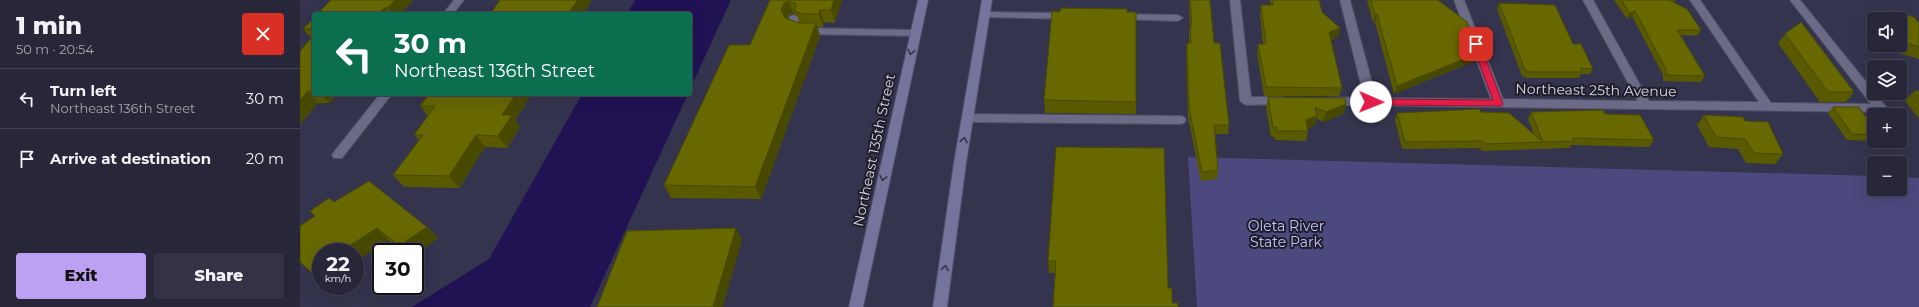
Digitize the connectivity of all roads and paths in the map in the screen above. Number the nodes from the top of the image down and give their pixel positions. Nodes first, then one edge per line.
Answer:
1 (459, 0) edge
2 (924, 0) edge
3 (987, 0) edge
4 (1235, 0) edge
5 (1345, 0) edge
6 (1459, 0) edge
7 (1588, 0) edge
8 (1695, 0) edge
9 (1795, 0) edge
10 (450, 12) edge
11 (985, 15) junction
12 (1076, 16) edge
13 (1107, 17) edge
14 (794, 18) edge
15 (1178, 18) dead end
16 (915, 33) junction
17 (384, 96) edge
18 (1293, 101) edge
19 (1316, 101) edge
20 (1371, 102) junction
21 (1499, 104) junction
22 (1646, 105) junction
23 (1768, 106) junction
24 (968, 118) junction
25 (1180, 120) dead end
26 (338, 155) dead end
27 (856, 307) edge
28 (940, 307) edge

1 - 10 street
2 - 16 street, Northeast 135th Street
3 - 11 street
4 - 18 street
5 - 20 street
6 - 21 street
7 - 22 street
8 - 23 street
9 - 23 street, Northeast 25th Avenue
11 - 12 street
11 - 24 street
13 - 15 street
14 - 16 street
16 -> 27 street, Northeast 135th Street
17 - 26 street
19 - 20 street, Northeast 25th Avenue
20 - 21 street, Northeast 25th Avenue
21 - 22 street, Northeast 25th Avenue
22 - 23 street, Northeast 25th Avenue
24 - 25 street
28 -> 24 street

